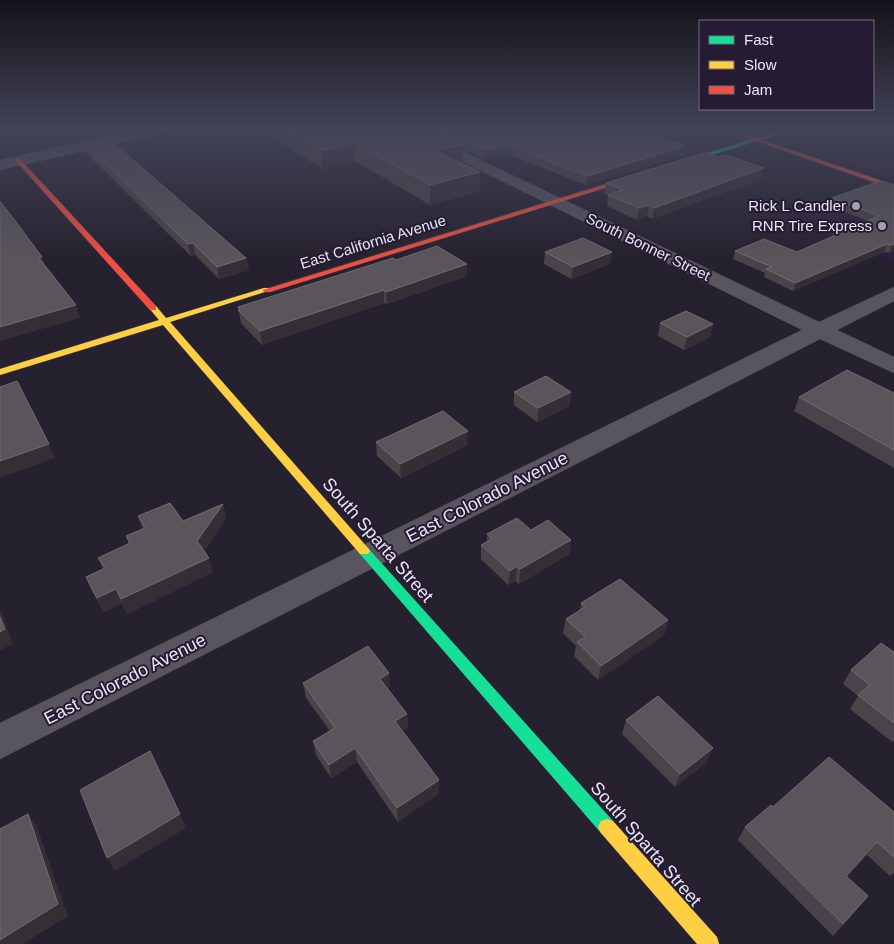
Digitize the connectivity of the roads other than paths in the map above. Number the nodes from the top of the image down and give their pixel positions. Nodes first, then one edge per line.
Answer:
1 (29, 172) edge
2 (492, 172) edge
3 (652, 172) edge
4 (850, 172) edge
5 (894, 187) edge
6 (554, 202) junction
7 (894, 292) edge
8 (165, 321) junction
9 (819, 330) junction
10 (894, 366) edge
11 (0, 372) edge
12 (369, 557) junction
13 (0, 742) edge
14 (710, 944) edge

1 - 8 main road, South Sparta Street
2 - 6 street, South Bonner Street
3 - 6 main road, East California Avenue
4 - 5 main road
6 - 8 main road, East California Avenue
6 - 9 street, South Bonner Street
7 - 9 street, East Colorado Avenue
8 - 11 main road, East California Avenue
8 - 12 main road, South Sparta Street
9 - 10 street, South Bonner Street
9 - 12 street, East Colorado Avenue
12 - 13 street, East Colorado Avenue
12 - 14 main road, South Sparta Street

